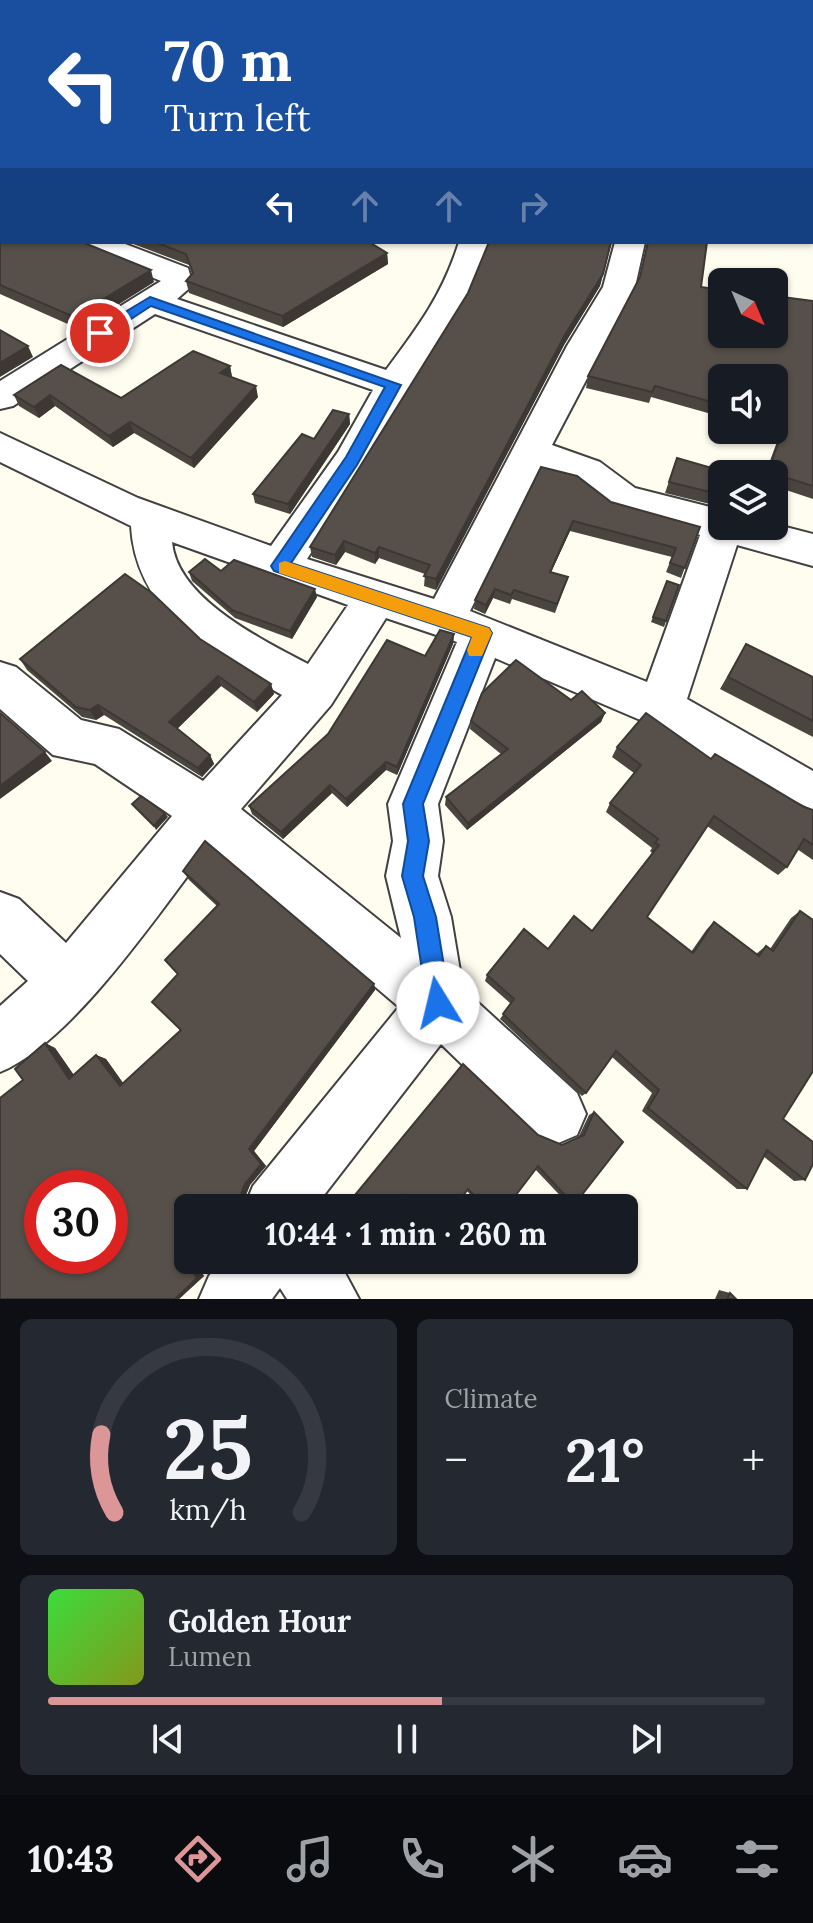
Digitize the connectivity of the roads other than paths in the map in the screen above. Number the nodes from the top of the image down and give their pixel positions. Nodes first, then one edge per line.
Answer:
1 (97, 244) edge
2 (473, 244) edge
3 (630, 244) edge
4 (150, 301) junction
5 (394, 385) junction
6 (0, 397) edge
7 (0, 446) edge
8 (532, 452) junction
9 (150, 517) junction
10 (708, 524) edge
11 (718, 540) edge
12 (772, 540) edge
13 (813, 550) edge
14 (280, 566) junction
15 (375, 599) junction
16 (464, 626) junction
17 (0, 681) edge
18 (315, 691) junction
19 (661, 708) junction
20 (813, 797) edge
21 (207, 812) junction
22 (0, 918) edge
23 (69, 982) junction
24 (438, 1003) junction
25 (0, 1044) edge
26 (556, 1114) dead end
27 (286, 1194) edge
28 (251, 1274) edge
29 (309, 1274) edge
30 (232, 1299) edge
31 (326, 1299) edge

1 - 4 street
2 - 5 street
3 - 8 street
4 - 5 street
4 - 6 street
5 - 14 street
7 - 9 street
8 - 10 street
8 - 16 street
9 - 14 street
9 - 18 street
11 - 19 street
12 - 13 street
14 - 15 street
15 - 16 street
15 - 18 street
16 - 19 street
16 - 24 street
17 - 21 street
18 - 21 street
19 - 20 street
21 - 23 street
21 - 24 street
22 - 23 street
23 - 25 street
24 - 26 street
24 - 27 street
28 - 30 street
29 - 31 street

